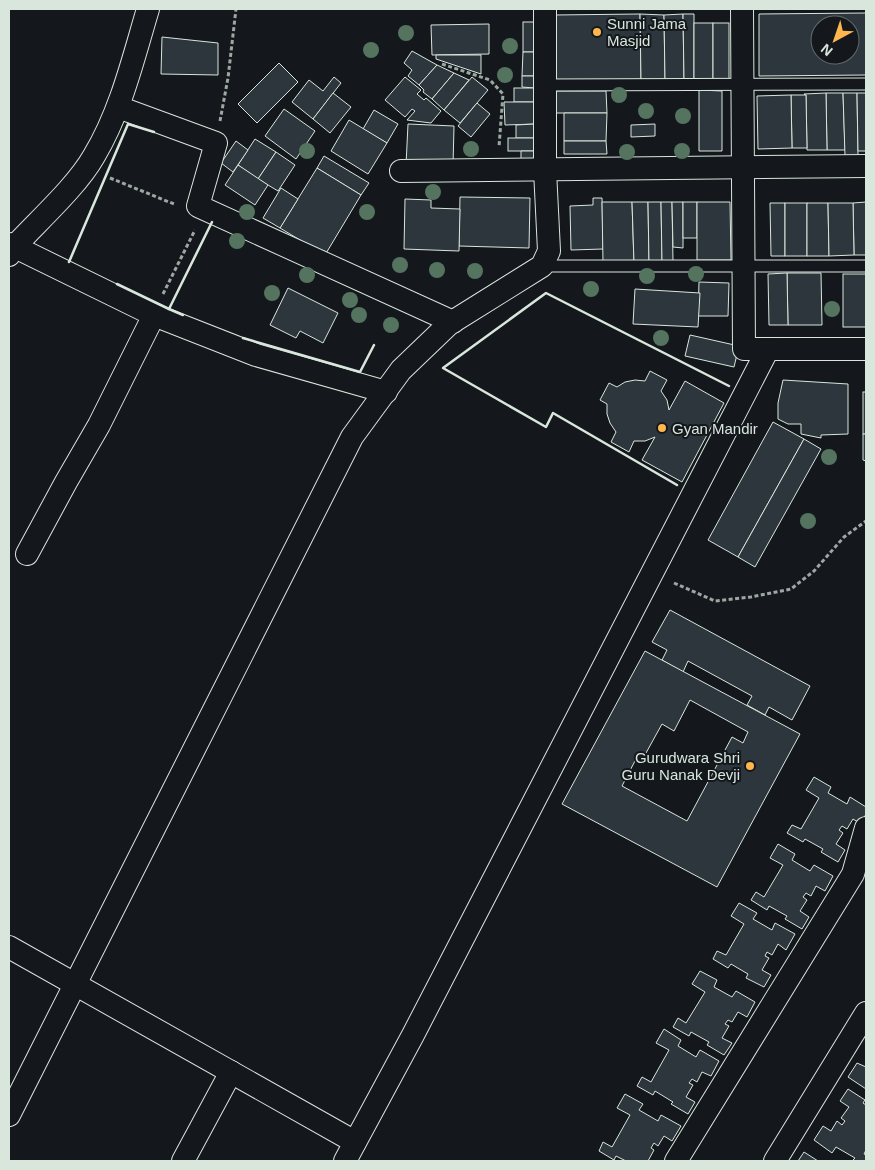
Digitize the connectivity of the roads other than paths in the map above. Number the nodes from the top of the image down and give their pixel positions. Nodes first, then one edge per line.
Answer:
1 (148, 9) edge
2 (545, 9) edge
3 (742, 9) edge
4 (866, 84) edge
5 (545, 86) junction
6 (742, 86) junction
7 (118, 107) junction
8 (866, 166) edge
9 (743, 168) junction
10 (545, 170) junction
11 (401, 171) dead end
12 (10, 245) edge
13 (542, 266) junction
14 (866, 266) edge
15 (743, 267) junction
16 (157, 307) junction
17 (454, 322) junction
18 (768, 349) junction
19 (866, 349) edge
20 (386, 392) junction
21 (27, 554) dead end
22 (866, 828) edge
23 (860, 877) edge
24 (9, 947) edge
25 (75, 984) junction
26 (866, 1013) edge
27 (231, 1072) junction
28 (9, 1115) edge
29 (355, 1142) junction
30 (183, 1161) edge
31 (345, 1161) edge
32 (676, 1161) edge
33 (776, 1161) edge

1 - 7 street
2 - 5 street
3 - 6 street
4 - 6 lane
5 - 6 lane
5 - 10 street
6 - 9 street
7 - 12 street
7 - 17 street
8 - 9 street
9 - 10 street
9 - 15 street
10 - 11 street
10 - 13 street
12 - 16 street
13 - 15 lane
13 - 17 street
14 - 15 lane
15 - 18 street
16 - 20 street
16 - 21 street
17 - 20 street
18 - 19 street
18 - 29 street
20 - 25 street
22 - 23 street
23 - 32 street
24 - 25 street
25 - 27 street
25 - 28 street
26 - 33 street
27 - 29 street
27 - 30 street
29 - 31 street

